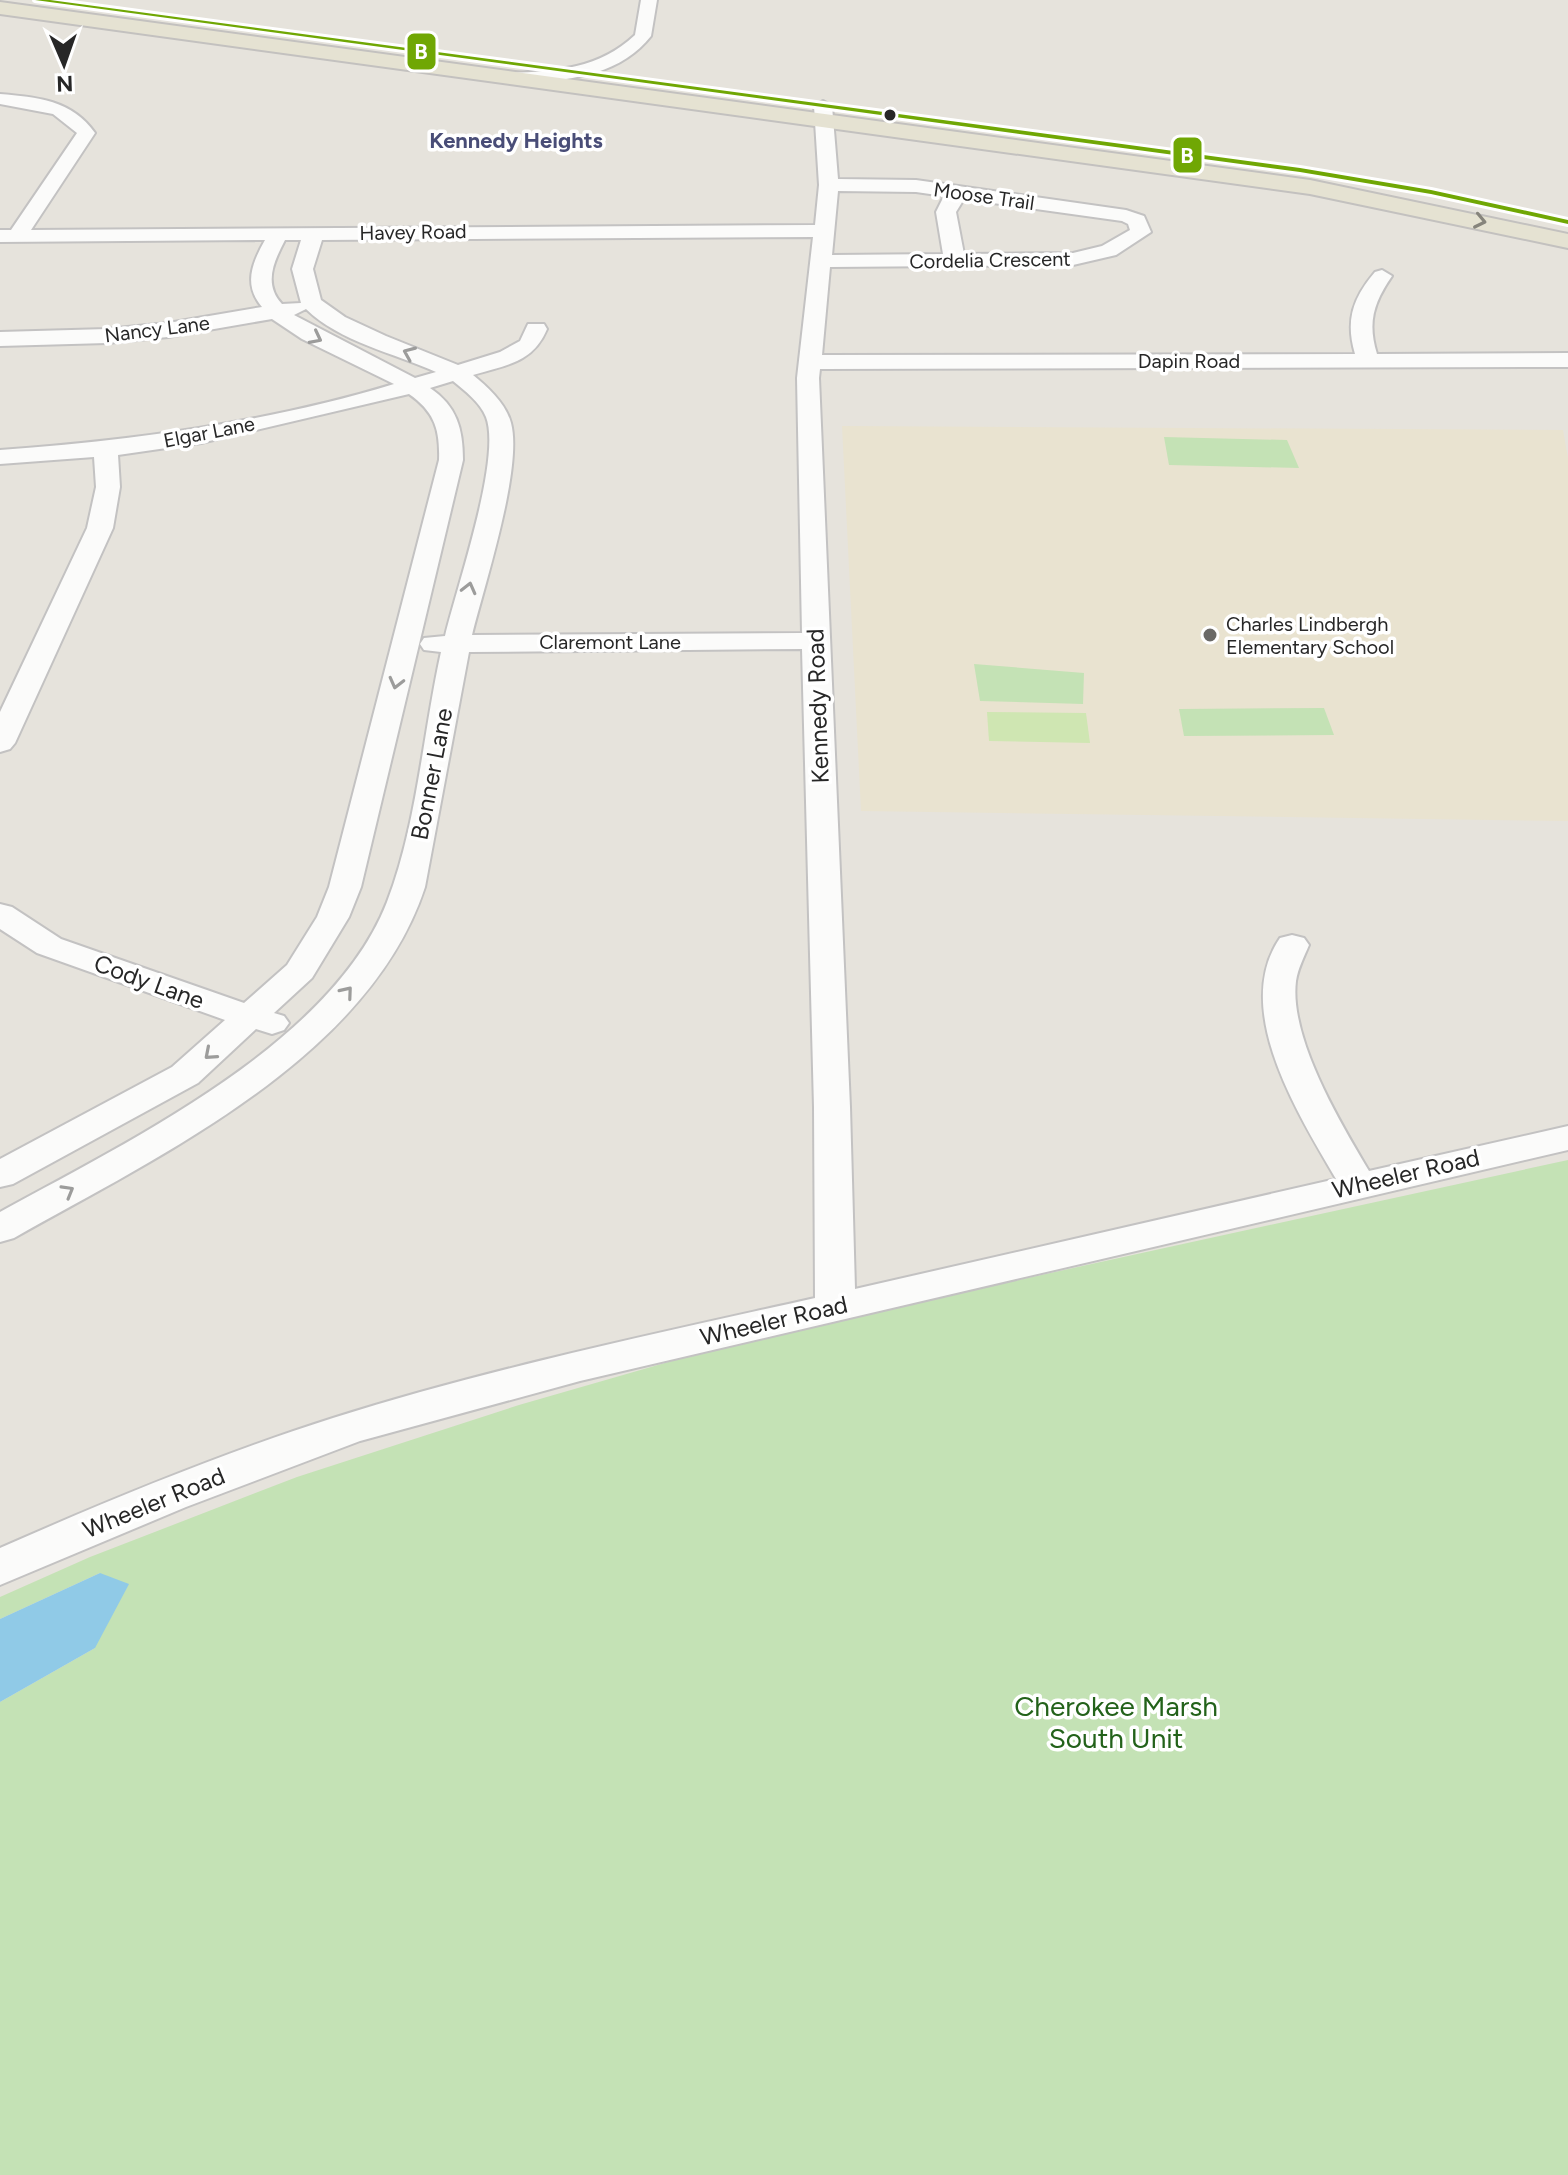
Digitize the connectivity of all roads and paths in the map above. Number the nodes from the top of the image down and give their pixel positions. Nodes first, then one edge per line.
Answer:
1 (38, 0) edge
2 (649, 0) edge
3 (0, 8) edge
4 (579, 74) junction
5 (510, 78) junction
6 (0, 99) edge
7 (823, 114) junction
8 (829, 185) junction
9 (960, 192) junction
10 (1137, 220) joint
11 (1568, 222) edge
12 (826, 231) junction
13 (314, 233) junction
14 (278, 234) junction
15 (8, 236) edge
16 (1568, 241) edge
17 (820, 261) junction
18 (955, 261) junction
19 (1382, 276) dead end
20 (313, 304) junction
21 (277, 311) junction
22 (536, 329) dead end
23 (0, 339) edge
24 (1568, 360) edge
25 (1368, 361) junction
26 (809, 362) junction
27 (455, 373) junction
28 (415, 385) junction
29 (105, 449) junction
30 (0, 457) edge
31 (816, 641) junction
32 (457, 644) junction
33 (404, 645) junction
34 (0, 743) edge
35 (0, 914) edge
36 (1292, 945) dead end
37 (252, 1017) junction
38 (306, 1033) junction
39 (1568, 1138) edge
40 (0, 1175) edge
41 (1358, 1185) junction
42 (0, 1229) edge
43 (835, 1307) junction
44 (0, 1567) edge

1 - 4 main road
2 - 4 street
3 - 5 main road
4 - 5 street
4 - 7 main road
5 - 7 main road
6 - 15 street
7 - 8 street, Kennedy Road
7 - 11 main road
7 -> 16 main road
8 - 9 street, Moose Trail
8 - 12 street, Kennedy Road
9 - 10 street, Moose Trail
9 - 18 street
10 - 18 street, Cordelia Crescent
12 - 13 street, Havey Road
12 - 17 street, Kennedy Road
13 - 14 street, Havey Road
13 - 20 street
14 - 15 street, Havey Road
14 - 21 street
17 - 18 street, Cordelia Crescent
17 - 26 street, Kennedy Road
19 - 25 street
20 - 21 street, Nancy Lane
27 -> 20 street, Bonner Lane
21 - 23 street, Nancy Lane
21 -> 28 street
22 - 27 street, Elgar Lane
24 - 25 street, Dapin Road
25 - 26 street, Dapin Road
26 - 31 street, Kennedy Road
27 - 28 street, Elgar Lane
32 -> 27 street, Bonner Lane
28 - 29 street, Elgar Lane
28 - 33 street
29 - 30 street, Elgar Lane
29 - 34 street
31 - 32 street, Claremont Lane
31 - 43 street, Kennedy Road
32 - 33 street, Claremont Lane
38 -> 32 street, Bonner Lane
33 -> 37 street
35 - 37 street, Cody Lane
36 - 41 street
37 - 38 street, Cody Lane
37 -> 40 street
42 -> 38 street, Bonner Lane
39 - 41 street, Wheeler Road
41 - 43 street, Wheeler Road
43 - 44 street, Wheeler Road

